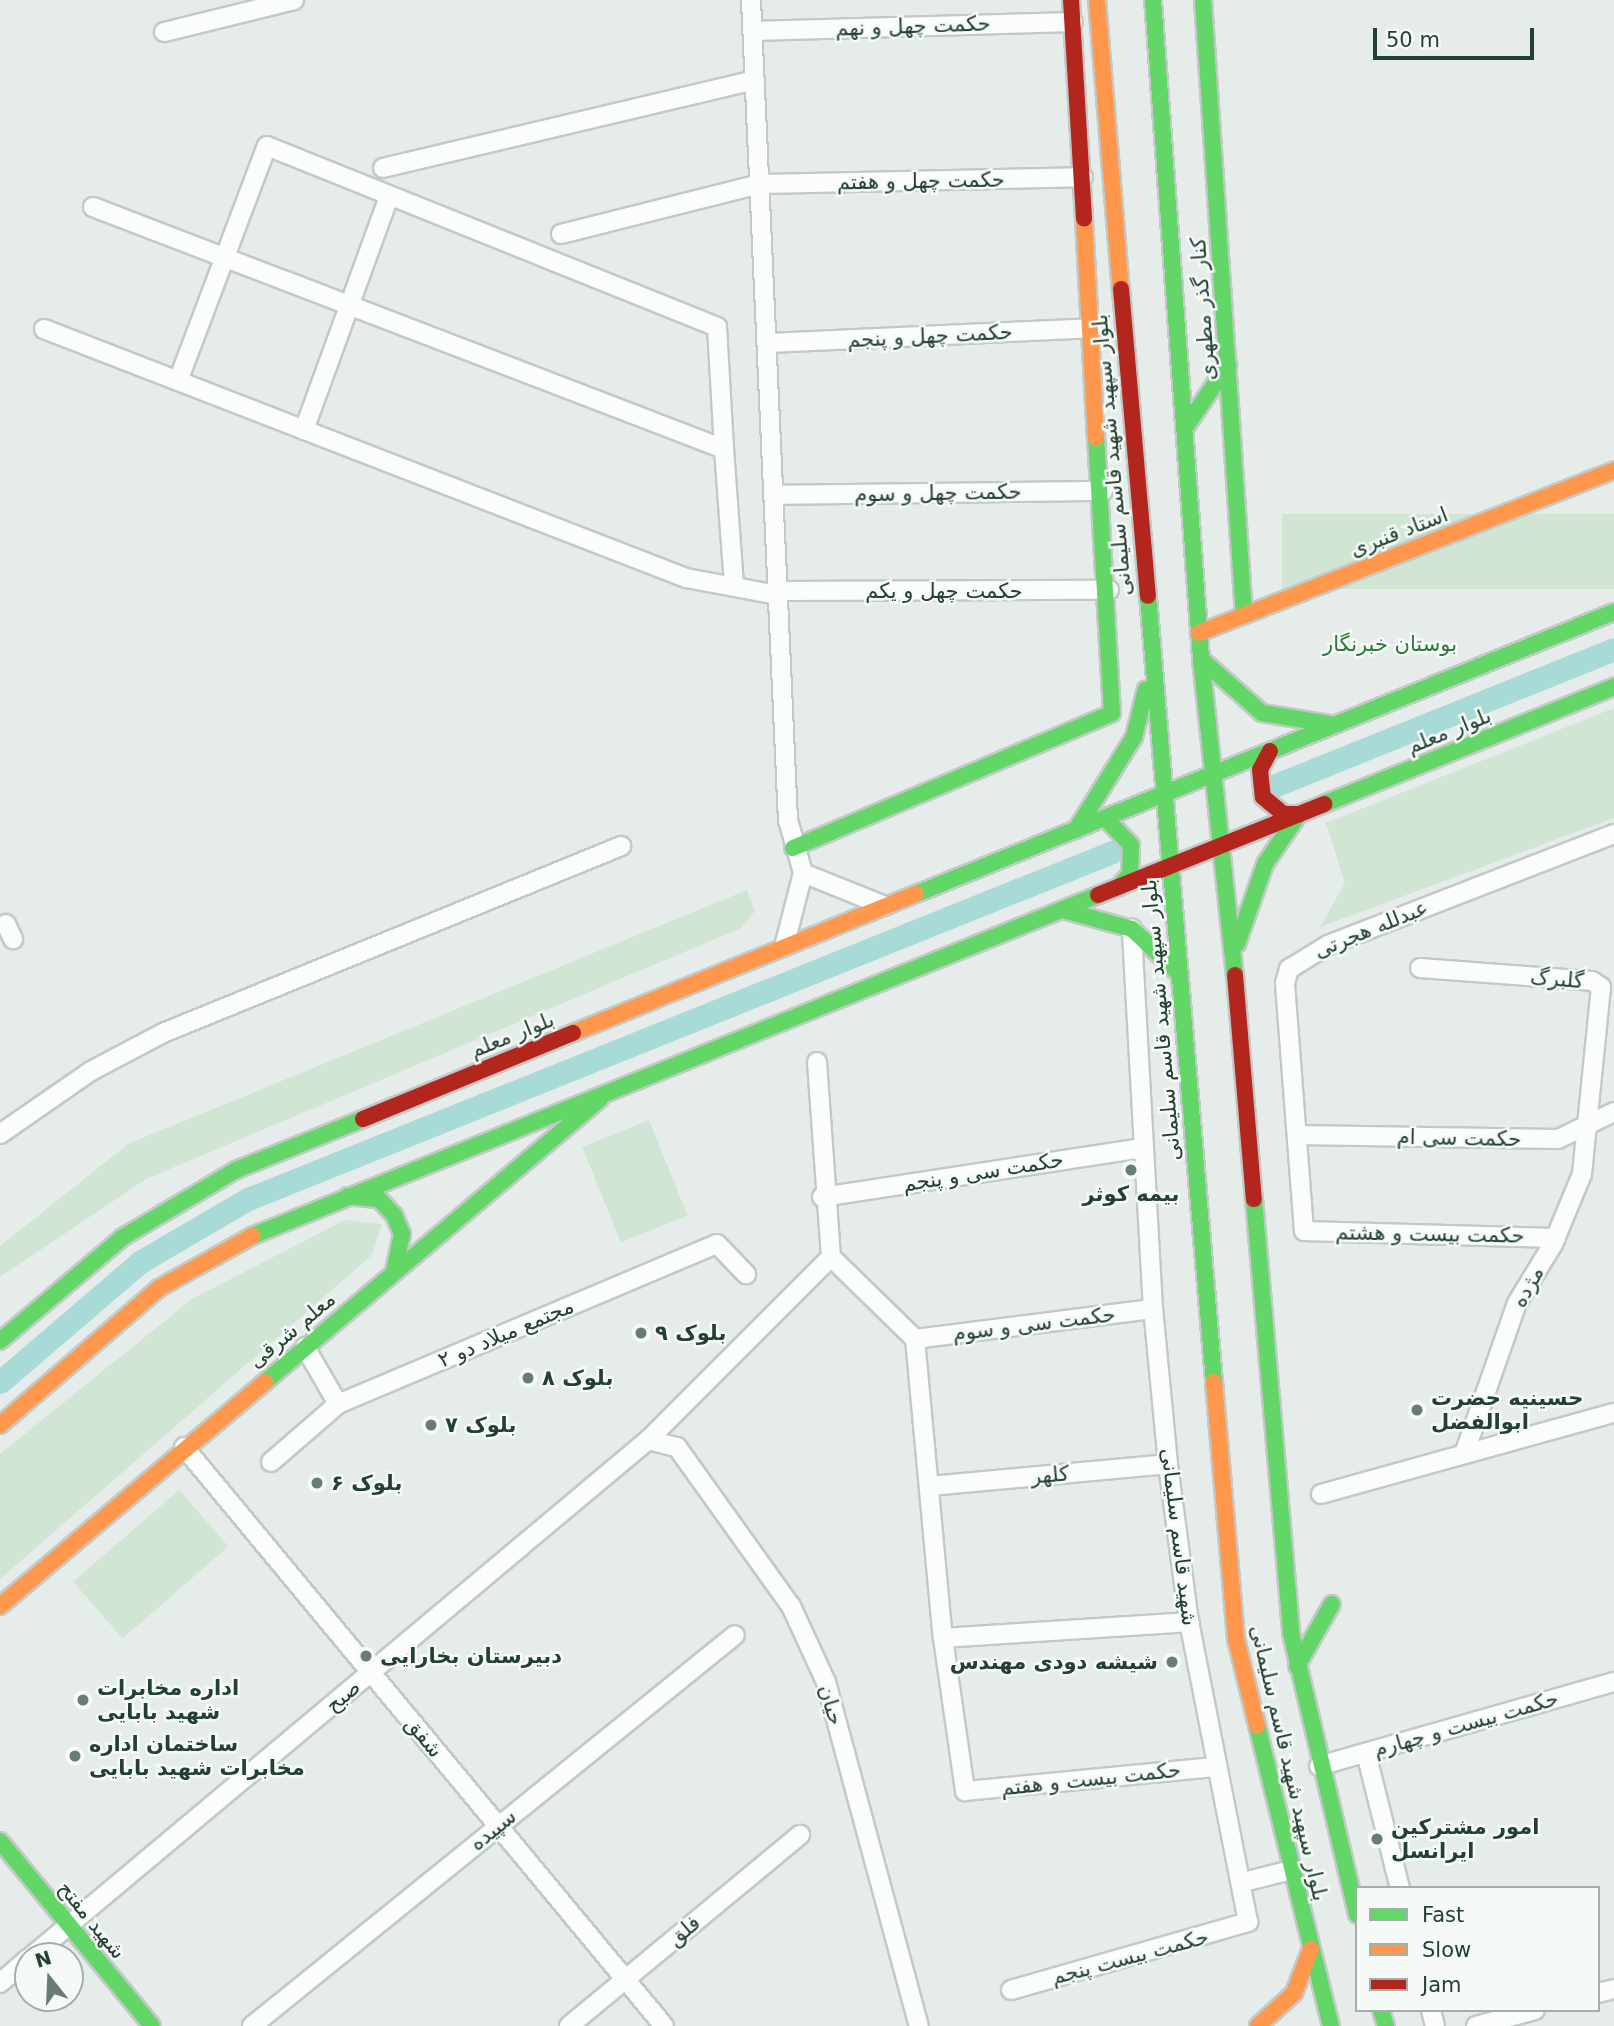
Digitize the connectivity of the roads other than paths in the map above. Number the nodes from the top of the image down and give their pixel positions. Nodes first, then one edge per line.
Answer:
1 (293, 0) edge
2 (751, 0) edge
3 (1071, 0) edge
4 (1097, 0) edge
5 (1153, 0) edge
6 (1203, 0) edge
7 (1073, 22) junction
8 (753, 30) junction
9 (164, 32) dead end
10 (755, 79) junction
11 (383, 168) dead end
12 (1083, 177) junction
13 (760, 184) junction
14 (389, 196) junction
15 (93, 207) dead end
16 (561, 234) dead end
17 (224, 257) junction
18 (352, 305) junction
19 (1093, 328) junction
20 (44, 329) dead end
21 (767, 343) junction
22 (1228, 365) junction
23 (178, 381) junction
24 (1187, 425) junction
25 (303, 430) junction
26 (724, 449) junction
27 (1614, 470) edge
28 (1103, 491) junction
29 (774, 495) junction
30 (1121, 520) junction
31 (734, 585) junction
32 (1109, 590) junction
33 (778, 593) junction
34 (1614, 612) edge
35 (1244, 615) junction
36 (1199, 633) junction
37 (1201, 659) junction
38 (1152, 667) junction
39 (1614, 687) edge
40 (1336, 724) junction
41 (1270, 751) junction
42 (1213, 774) junction
43 (1163, 794) junction
44 (1299, 814) junction
45 (1105, 818) junction
46 (1075, 830) junction
47 (1614, 834) edge
48 (1222, 845) junction
49 (621, 846) dead end
50 (793, 848) junction
51 (1169, 867) junction
52 (803, 873) junction
53 (1118, 888) junction
54 (885, 906) junction
55 (1063, 910) junction
56 (1132, 929) junction
57 (783, 947) junction
58 (1233, 954) junction
59 (1420, 968) dead end
60 (1177, 972) junction
61 (817, 1062) dead end
62 (612, 1089) junction
63 (1614, 1112) edge
64 (1588, 1120) junction
65 (0, 1134) edge
66 (1297, 1135) junction
67 (1143, 1147) junction
68 (348, 1196) junction
69 (822, 1197) junction
70 (1304, 1231) joint
71 (1556, 1238) junction
72 (831, 1256) junction
73 (394, 1272) junction
74 (746, 1274) dead end
75 (1153, 1309) junction
76 (915, 1339) junction
77 (0, 1340) edge
78 (304, 1347) junction
79 (338, 1404) junction
80 (1614, 1413) edge
81 (0, 1425) edge
82 (648, 1440) junction
83 (184, 1447) junction
84 (1464, 1454) junction
85 (271, 1462) dead end
86 (1168, 1464) junction
87 (932, 1486) junction
88 (1321, 1494) dead end
89 (1332, 1604) dead end
90 (0, 1606) edge
91 (1189, 1622) junction
92 (735, 1635) dead end
93 (943, 1638) junction
94 (1297, 1666) junction
95 (371, 1672) junction
96 (1614, 1682) edge
97 (1366, 1753) junction
98 (1319, 1766) junction
99 (1216, 1767) junction
100 (499, 1826) junction
101 (800, 1835) dead end
102 (0, 1842) edge
103 (1291, 1870) junction
104 (1243, 1882) junction
105 (1399, 1886) edge
106 (1355, 1906) edge
107 (1248, 1922) joint
108 (69, 1925) junction
109 (49, 1942) edge
110 (1311, 1949) junction
111 (14, 1971) edge
112 (625, 1979) junction
113 (0, 1983) edge
114 (1011, 1990) dead end
115 (1528, 2012) edge
116 (152, 2026) edge
117 (252, 2026) edge
118 (569, 2026) edge
119 (664, 2026) edge
120 (919, 2026) edge
121 (1258, 2026) edge
122 (1331, 2026) edge
123 (1476, 2026) edge

1 - 9 street
2 - 8 street
3 - 7 main road
4 - 30 main road, بلوار سپهبد شهید قاسم سلیمانی
5 - 24 main road, بلوار سپهبد شهید قاسم سلیمانی
6 - 22 main road, کنار گذر مطهری
7 - 8 street, حکمت چهل و نهم
7 - 12 main road
8 - 10 street
10 - 11 street
10 - 13 street
12 - 13 street, حکمت چهل و هفتم
12 - 19 main road
13 - 16 street, حکمت چهل و هفتم
13 - 21 street
14 - 17 street
14 - 18 street
14 - 26 street
15 - 17 street
17 - 18 street
17 - 23 street
18 - 25 street
18 - 26 street
19 - 21 street, حکمت چهل و پنجم
19 - 28 main road
20 - 23 street, حکمت چهل و یکم
21 - 29 street
22 - 24 main road
22 - 35 main road, کنار گذر مطهری
23 - 25 street, حکمت چهل و یکم
24 - 36 main road, بلوار سپهبد شهید قاسم سلیمانی
25 - 31 street, حکمت چهل و یکم
26 - 31 street
27 - 35 main road, استاد قنبری
28 - 29 street, حکمت چهل و سوم
28 - 30 main road
29 - 33 street
30 - 32 main road
30 - 38 main road, بلوار سپهبد شهید قاسم سلیمانی
31 - 33 street, حکمت چهل و یکم
32 - 33 street, حکمت چهل و یکم
32 - 50 main road
33 - 50 street
34 - 40 main road
35 - 36 main road, استاد قنبری
36 - 37 main road, بلوار سپهبد شهید قاسم سلیمانی
37 - 40 main road
37 - 42 main road, بلوار سپهبد شهید قاسم سلیمانی
38 - 43 main road, بلوار سپهبد شهید قاسم سلیمانی
38 - 46 main road
39 - 44 main road, بلوار معلم
40 - 41 main road, بلوار معلم
41 - 42 main road, بلوار معلم
41 - 44 main road
42 - 43 main road, بلوار معلم
42 - 48 main road, بلوار سپهبد شهید قاسم سلیمانی
43 - 45 main road, بلوار معلم
43 - 51 main road, بلوار سپهبد شهید قاسم سلیمانی
44 - 48 main road, بلوار معلم
44 - 58 main road
45 - 46 main road, بلوار معلم
45 - 53 main road
46 - 54 main road, بلوار معلم
47 - 66 street, عبدلله هجرتی
48 - 51 main road, بلوار معلم
48 - 58 main road, بلوار سپهبد شهید قاسم سلیمانی
49 - 65 street
50 - 52 street
51 - 53 main road, بلوار معلم
51 - 60 main road, بلوار سپهبد شهید قاسم سلیمانی
52 - 54 street
52 - 57 street
53 - 55 main road, بلوار معلم
54 - 57 main road, بلوار معلم
55 - 56 main road
55 - 62 main road
56 - 60 main road
56 - 67 street, شهید قاسم سلیمانی
57 - 77 main road, بلوار معلم
58 - 94 main road, بلوار سپهبد شهید قاسم سلیمانی
59 - 64 street, گلبرگ
60 - 103 main road, بلوار سپهبد شهید قاسم سلیمانی
61 - 69 street
62 - 68 main road
62 - 73 main road, معلم شرقی
63 - 64 street, حکمت سی ام
64 - 66 street, حکمت سی ام
64 - 71 street, مژده
66 - 70 street, عبدلله هجرتی
67 - 69 street, حکمت سی و پنجم
67 - 75 street, شهید قاسم سلیمانی
68 - 73 main road
68 - 81 main road
69 - 72 street
70 - 71 street, حکمت بیست و هشتم
71 - 84 street, مژده
72 - 76 street
72 - 82 street, صبح
73 - 78 main road, معلم شرقی
74 - 79 street, مجتمع میلاد دو ۲
75 - 76 street, حکمت سی و سوم
75 - 86 street, شهید قاسم سلیمانی
76 - 87 street
78 - 79 street
78 - 83 main road, معلم شرقی
79 - 85 street, مجتمع میلاد دو ۲
80 - 84 street
82 - 95 street, صبح
82 - 120 street, حیان
83 - 90 main road, معلم شرقی
83 - 95 street, شفق
84 - 88 street
86 - 87 street, کلهر
86 - 91 street, شهید قاسم سلیمانی
87 - 93 street
89 - 94 main road
91 - 93 street
91 - 99 street, شهید قاسم سلیمانی
92 - 100 street, سپیده
93 - 99 street, حکمت بیست و هفتم
94 - 98 main road, بلوار سپهبد شهید قاسم سلیمانی
95 - 100 street, شفق
95 - 108 street, صبح
96 - 97 street, حکمت بیست و چهارم
97 - 98 street, حکمت بیست و چهارم
97 - 105 street
98 - 106 main road, بلوار سپهبد شهید قاسم سلیمانی
99 - 104 street, شهید قاسم سلیمانی
100 - 112 street, شفق
100 - 117 street, سپیده
101 - 112 street, فلق
102 - 108 main road, شهید مفتح
103 - 104 street
103 - 110 main road, بلوار سپهبد شهید قاسم سلیمانی
104 - 107 street, شهید قاسم سلیمانی
107 - 114 street, حکمت بیست پنجم
108 - 109 street
108 - 116 main road, شهید مفتح
110 - 121 main road
110 - 122 main road, بلوار سپهبد شهید قاسم سلیمانی
111 - 113 street
112 - 118 street, فلق
112 - 119 street, شفق
115 - 123 street

